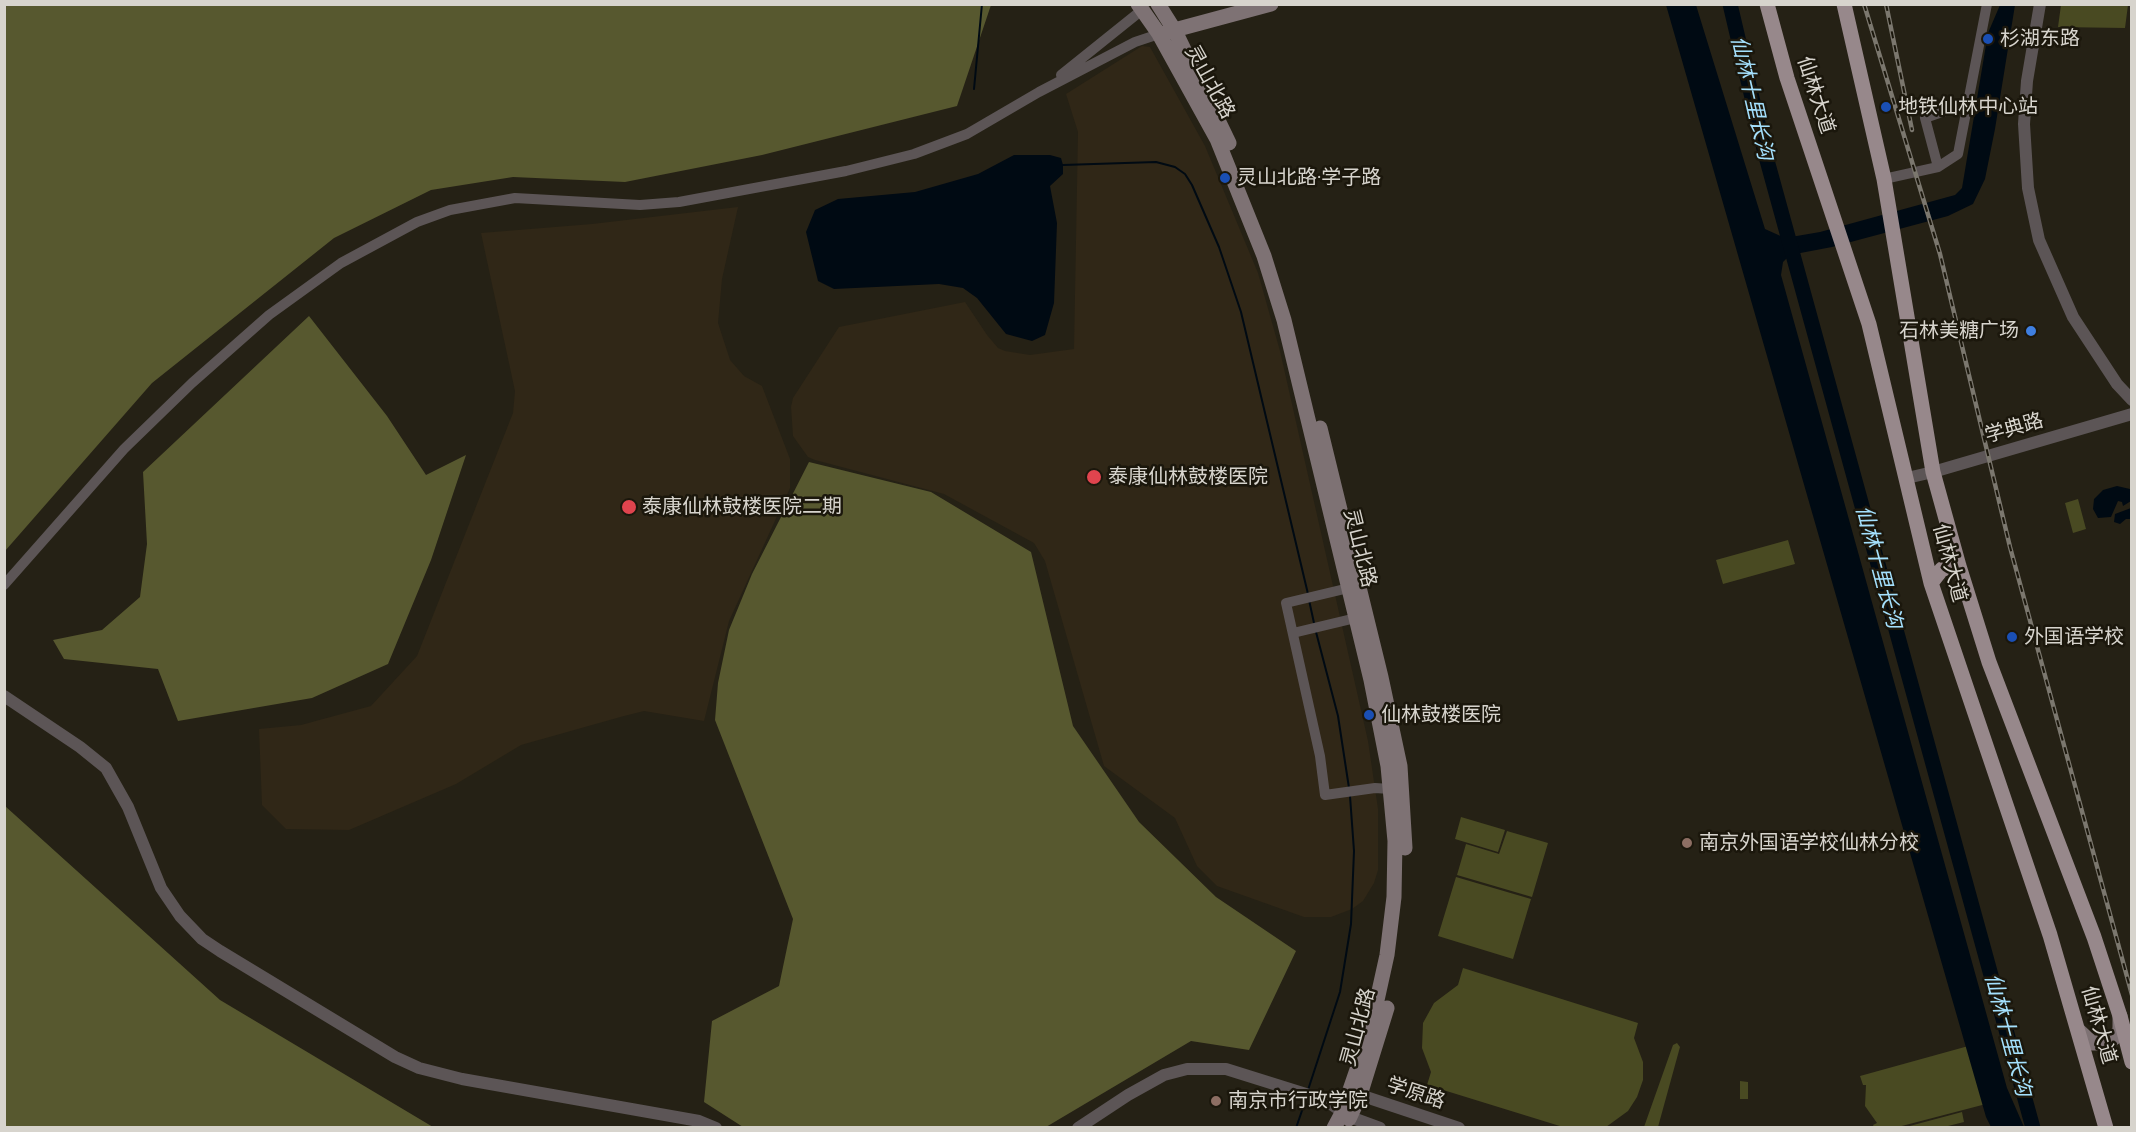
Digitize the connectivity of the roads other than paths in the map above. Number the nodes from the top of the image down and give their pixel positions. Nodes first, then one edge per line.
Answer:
1 (1158, 4) edge
2 (1271, 4) edge
3 (1767, 4) edge
4 (1844, 4) edge
5 (1987, 4) edge
6 (2040, 4) edge
7 (1143, 6) edge
8 (1175, 31) junction
9 (1159, 34) junction
10 (1039, 92) junction
11 (1968, 104) junction
12 (1938, 167) junction
13 (1884, 179) junction
14 (2132, 400) edge
15 (2132, 414) edge
16 (1933, 472) junction
17 (1907, 478) junction
18 (1959, 566) junction
19 (1931, 582) junction
20 (4, 585) edge
21 (1354, 587) junction
22 (1361, 617) junction
23 (1293, 633) junction
24 (4, 696) edge
25 (1383, 789) junction
26 (2120, 1016) junction
27 (2079, 1031) junction
28 (2132, 1062) edge
29 (1355, 1095) junction
30 (1325, 1100) junction
31 (1346, 1119) edge
32 (716, 1128) edge
33 (1078, 1128) edge
34 (1334, 1128) edge
35 (1380, 1128) edge
36 (1460, 1128) edge
37 (2106, 1128) edge

1 - 8 main road, 灵山北路
2 - 8 main road
3 - 17 main road, 仙林大道
4 - 13 main road, 仙林大道
5 - 11 street
6 - 14 street
7 - 9 main road, 灵山北路
7 - 10 street
8 - 9 main road
8 - 21 main road, 灵山北路
9 - 10 street
9 - 21 main road, 灵山北路
10 - 20 street
11 - 12 street
11 - 12 street
12 - 13 street
13 - 16 main road, 仙林大道
15 - 16 street, 学典路
16 - 17 street, 学典路
16 - 18 main road, 仙林大道
17 - 19 main road, 仙林大道
18 - 19 main road
18 - 26 main road, 仙林大道
19 - 27 main road, 仙林大道
21 - 22 main road, 灵山北路
21 - 23 street
22 - 23 street
22 - 25 main road, 灵山北路
22 - 29 main road, 灵山北路
23 - 25 street
24 - 32 street
25 - 29 main road, 灵山北路
26 - 27 main road
26 - 28 main road, 仙林大道
27 - 37 main road, 仙林大道
29 - 30 street
29 - 31 main road, 灵山北路
29 - 36 street, 学原路
30 - 31 street
30 - 33 street
31 - 34 main road, 灵山北路
31 - 35 street

